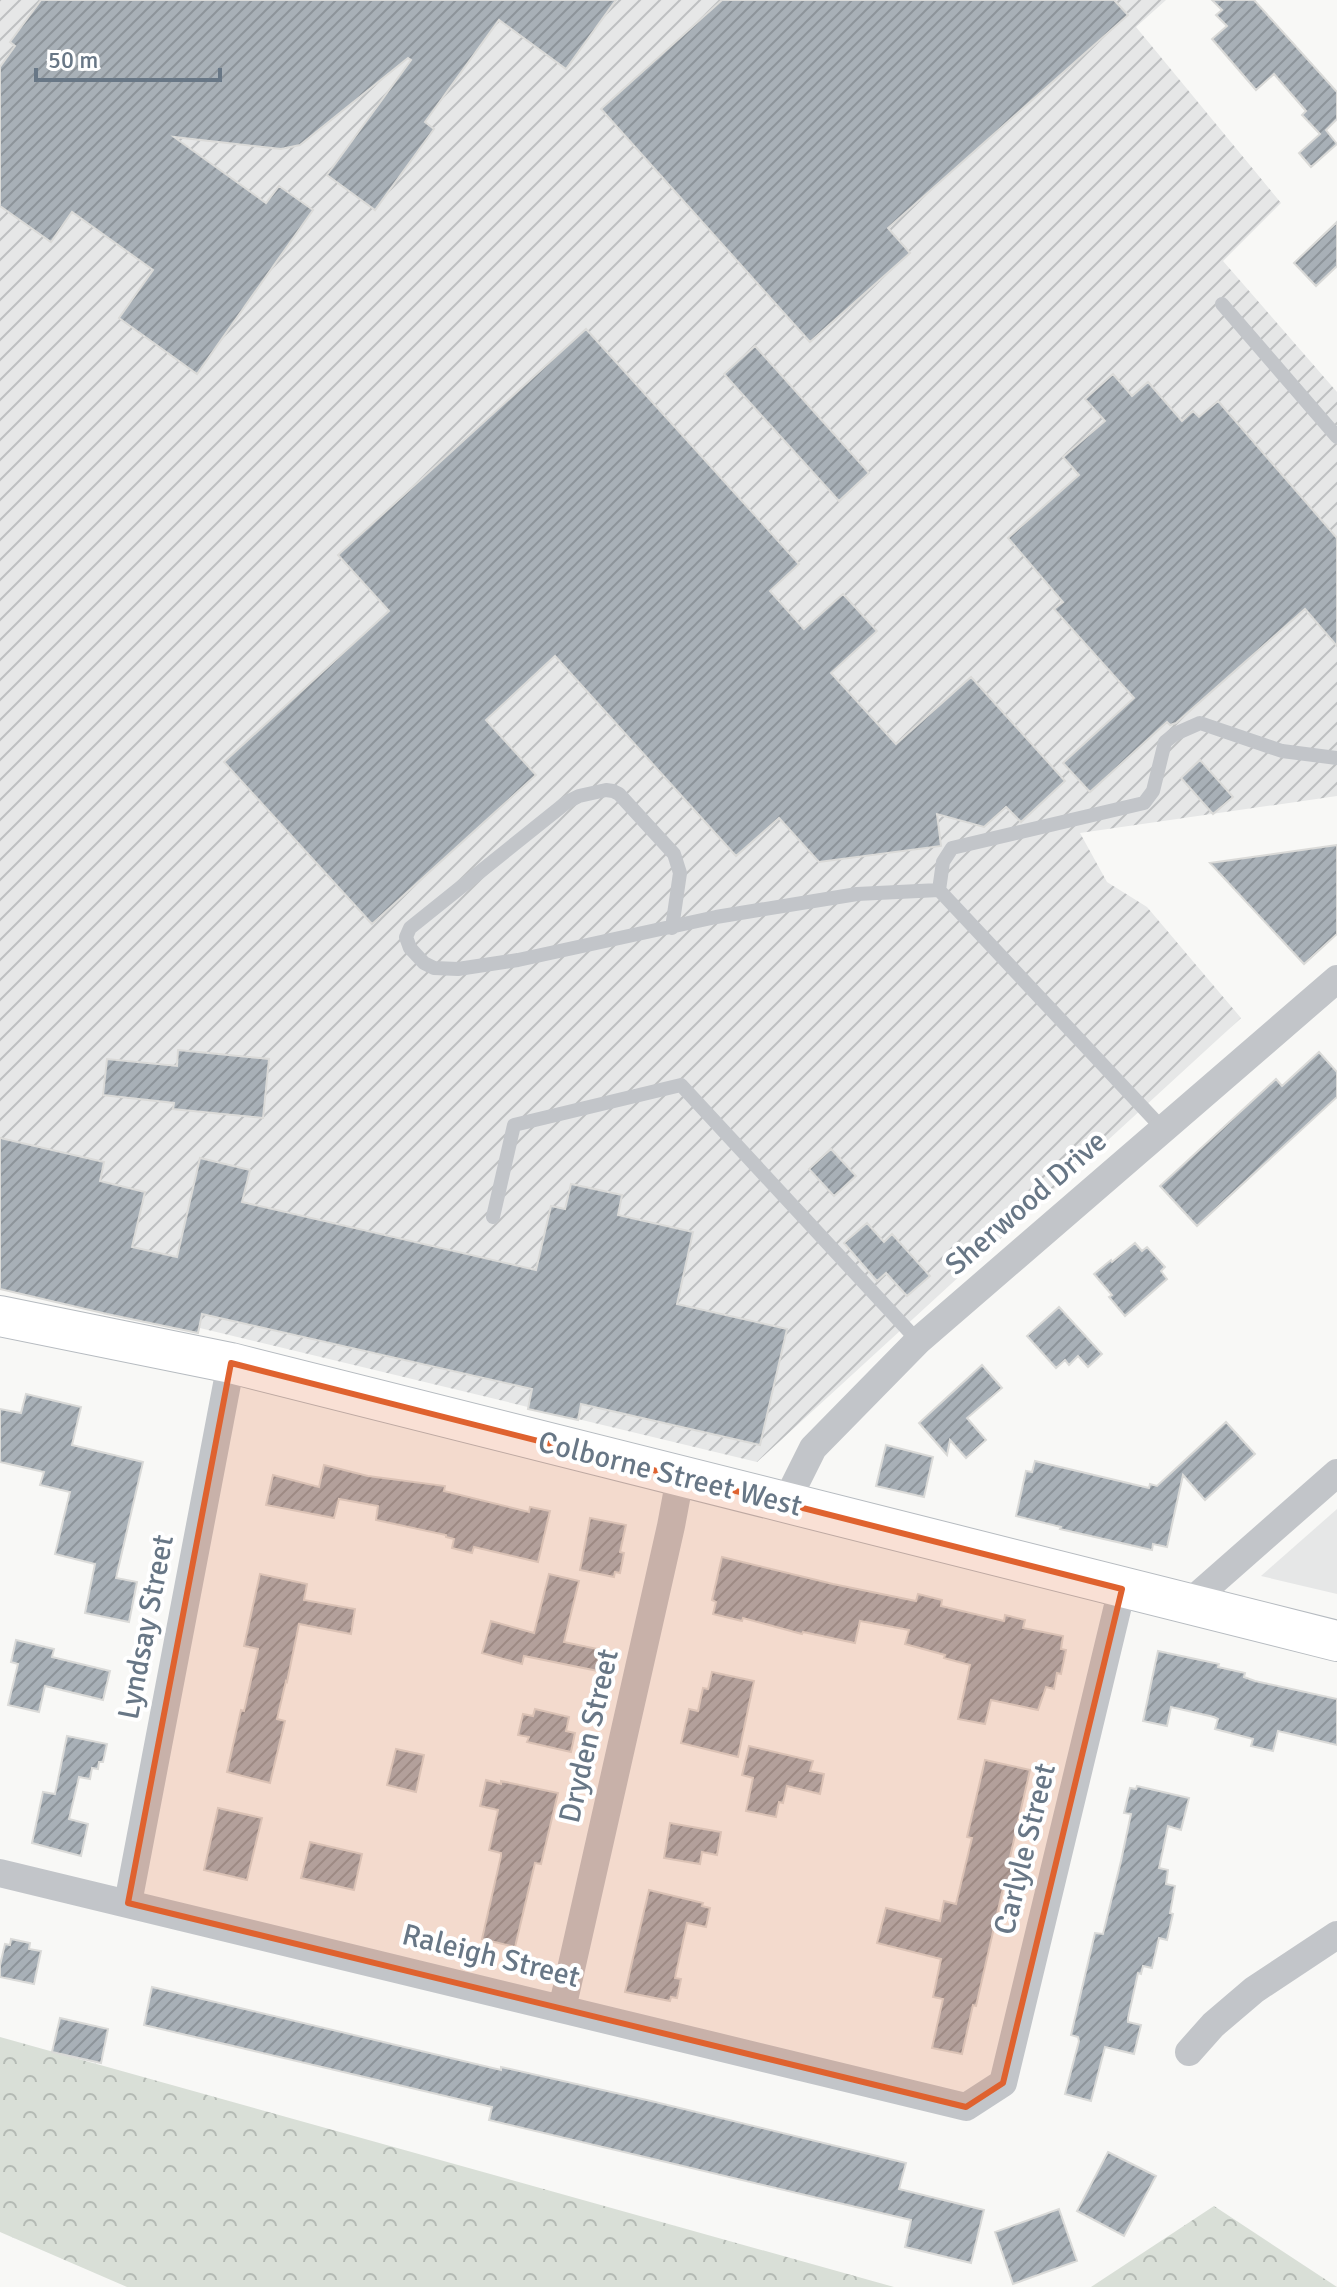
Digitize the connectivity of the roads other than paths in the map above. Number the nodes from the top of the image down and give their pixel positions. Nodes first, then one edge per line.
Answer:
1 (1222, 304) dead end
2 (1337, 437) edge
3 (1337, 758) edge
4 (939, 890) junction
5 (672, 928) junction
6 (1337, 979) edge
7 (1163, 1129) junction
8 (493, 1217) dead end
9 (0, 1316) edge
10 (918, 1341) junction
11 (231, 1363) junction
12 (1337, 1473) edge
13 (680, 1478) junction
14 (786, 1502) junction
15 (1122, 1589) junction
16 (1187, 1605) junction
17 (1337, 1641) edge
18 (0, 1873) edge
19 (128, 1903) junction
20 (1337, 1935) edge
21 (562, 2009) junction
22 (1189, 2052) dead end
23 (966, 2107) joint

1 - 2 lane
3 - 4 lane
4 - 5 lane
4 - 7 lane
5 - 5 lane
6 - 7 street, Sherwood Drive
7 - 10 street, Sherwood Drive
8 - 10 lane
9 - 11 main road, Colborne Street West
10 - 14 street, Sherwood Drive
11 - 13 main road, Colborne Street West
11 - 19 street, Lyndsay Street
12 - 16 street
13 - 14 main road, Colborne Street West
13 - 21 street, Dryden Street
14 - 15 main road, Colborne Street West
15 - 16 main road, Colborne Street West
15 - 23 street, Carlyle Street
16 - 17 main road, Colborne Street West
18 - 19 street, Raleigh Street
19 - 21 street, Raleigh Street
20 - 22 street
21 - 23 street, Raleigh Street

